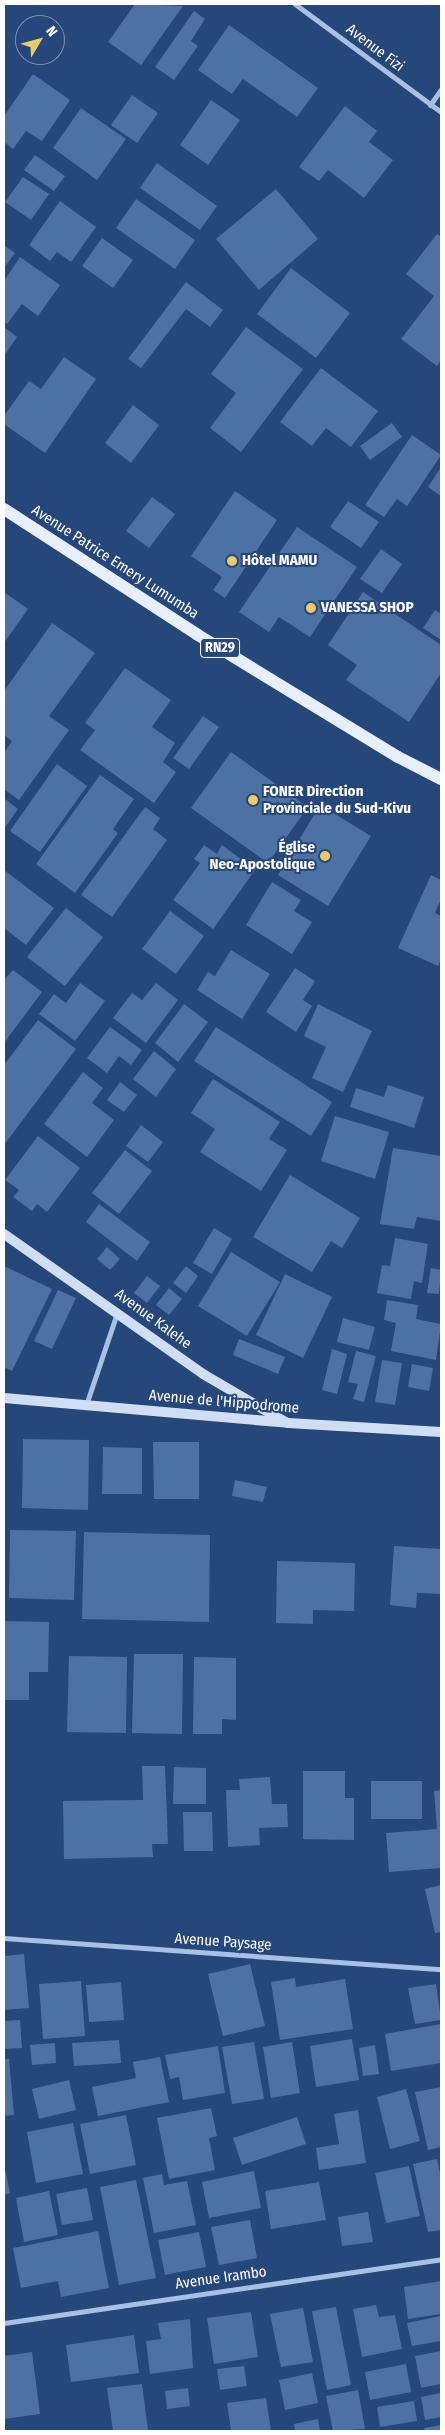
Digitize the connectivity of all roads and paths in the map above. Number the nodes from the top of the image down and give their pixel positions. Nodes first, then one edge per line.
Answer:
1 (295, 4) edge
2 (441, 89) edge
3 (430, 105) junction
4 (441, 112) edge
5 (4, 509) edge
6 (441, 779) edge
7 (4, 1234) edge
8 (117, 1312) junction
9 (4, 1398) edge
10 (86, 1405) junction
11 (288, 1424) junction
12 (441, 1432) edge
13 (4, 1938) edge
14 (441, 1969) edge
15 (441, 2259) edge
16 (4, 2323) edge

1 - 3 street, Avenue Fizi
2 - 3 street
3 - 4 street, Avenue Fizi
5 - 6 main road, Avenue Patrice Emery Lumumba / RN29
7 - 8 street, Avenue Kalehe
8 - 10 street
8 - 11 street, Avenue Kalehe
9 - 10 street, Avenue de l'Hippodrome
10 - 11 street, Avenue de l'Hippodrome
11 - 12 street, Avenue de l'Hippodrome
13 - 14 street, Avenue Paysage
15 - 16 street, Avenue Irambo

